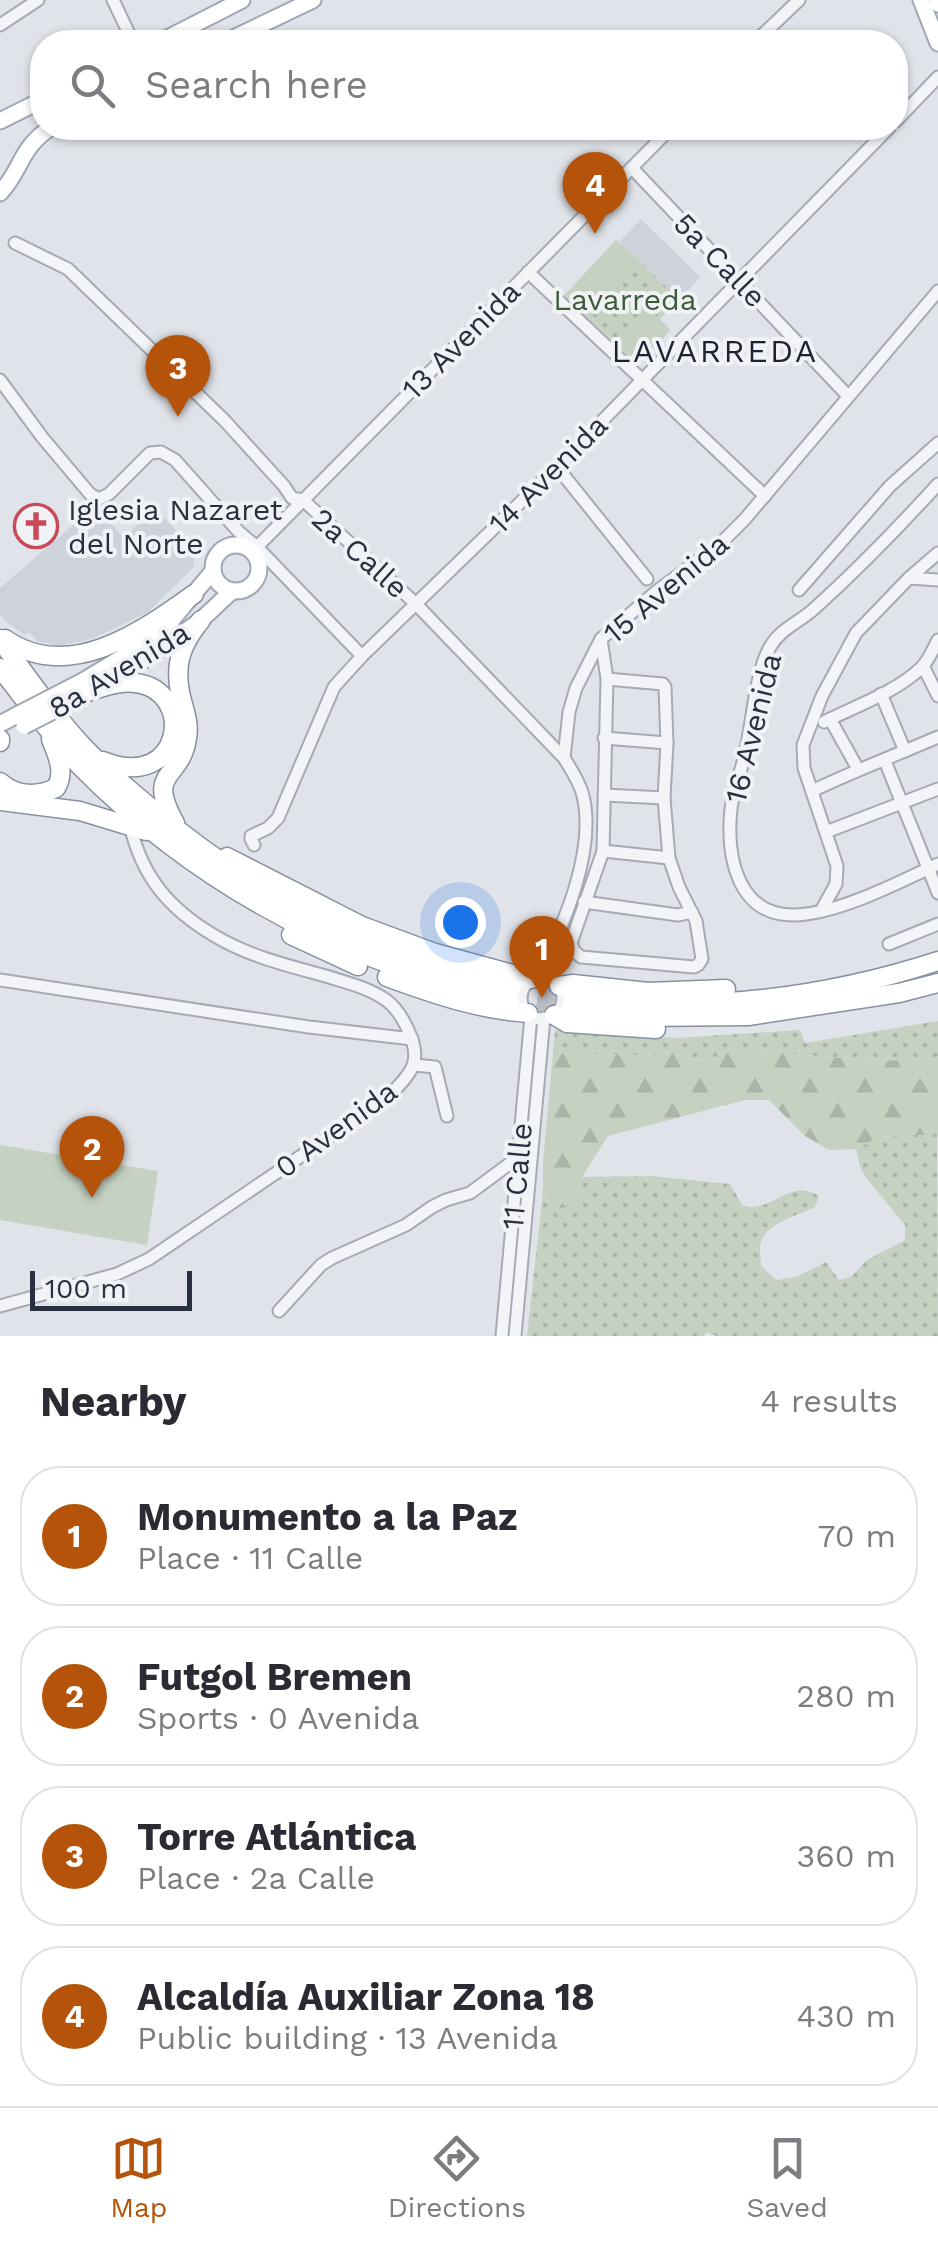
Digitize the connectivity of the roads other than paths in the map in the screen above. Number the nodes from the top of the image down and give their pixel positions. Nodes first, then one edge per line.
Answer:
1 (38, 0) edge
2 (112, 0) edge
3 (242, 0) edge
4 (313, 0) edge
5 (798, 0) edge
6 (920, 0) edge
7 (0, 25) edge
8 (127, 30) edge
9 (183, 30) edge
10 (250, 30) edge
11 (767, 30) edge
12 (938, 43) edge
13 (938, 77) edge
14 (30, 106) edge
15 (908, 108) edge
16 (0, 120) edge
17 (35, 140) edge
18 (659, 140) edge
19 (877, 140) edge
20 (22, 156) junction
21 (632, 168) junction
22 (0, 177) edge
23 (0, 193) edge
24 (15, 243) dead end
25 (528, 272) junction
26 (740, 280) junction
27 (938, 291) edge
28 (643, 378) junction
29 (0, 380) edge
30 (848, 396) junction
31 (938, 443) edge
32 (556, 467) junction
33 (938, 484) edge
34 (765, 496) junction
35 (303, 500) junction
36 (254, 550) junction
37 (938, 553) edge
38 (213, 571) junction
39 (910, 578) junction
40 (647, 579) dead end
41 (938, 580) edge
42 (799, 590) dead end
43 (232, 591) junction
44 (194, 594) junction
45 (416, 603) junction
46 (201, 620) junction
47 (0, 637) edge
48 (602, 639) junction
49 (938, 640) edge
50 (362, 656) junction
51 (923, 666) junction
52 (3, 674) edge
53 (607, 679) junction
54 (90, 687) junction
55 (882, 694) junction
56 (938, 696) edge
57 (830, 719) junction
58 (21, 720) junction
59 (0, 724) edge
60 (811, 728) junction
61 (47, 730) junction
62 (938, 737) edge
63 (604, 738) junction
64 (0, 740) edge
65 (666, 743) junction
66 (905, 751) junction
67 (94, 758) junction
68 (564, 758) junction
69 (885, 761) junction
70 (858, 770) junction
71 (0, 782) edge
72 (938, 790) edge
73 (812, 791) junction
74 (604, 795) junction
75 (664, 798) junction
76 (0, 801) edge
77 (900, 803) junction
78 (130, 825) junction
79 (826, 832) junction
80 (182, 841) junction
81 (254, 845) dead end
82 (603, 850) junction
83 (670, 858) junction
84 (933, 866) edge
85 (203, 870) junction
86 (938, 893) edge
87 (578, 906) junction
88 (820, 911) junction
89 (692, 912) junction
90 (938, 924) edge
91 (555, 943) junction
92 (889, 944) dead end
93 (938, 961) edge
94 (534, 978) junction
95 (0, 980) edge
96 (938, 983) edge
97 (552, 1005) junction
98 (412, 1039) junction
99 (414, 1065) junction
100 (447, 1116) dead end
101 (526, 1157) junction
102 (0, 1306) edge
103 (280, 1311) dead end
104 (502, 1336) edge
105 (515, 1336) edge

1 - 7 street
2 - 8 street
3 - 9 main road
4 - 10 main road
5 - 11 street
6 - 12 main road
13 - 15 street
14 - 16 main road
17 - 20 main road
18 - 21 street, 13 Avenida
19 - 26 street, 14 Avenida
20 - 22 main road
20 - 23 main road
21 - 25 street, 13 Avenida
21 - 26 street, 5a Calle
24 - 35 street, 2a Calle
25 - 28 street
25 - 35 street, 13 Avenida
26 - 28 street, 14 Avenida
26 - 30 street, 5a Calle
27 - 30 street, 15 Avenida
28 - 32 street, 14 Avenida
28 - 34 street
29 - 36 street
30 - 34 street, 15 Avenida
31 - 42 street
32 - 40 street
32 - 45 street, 14 Avenida
33 - 88 street, 16 Avenida
34 - 48 street, 15 Avenida
35 - 36 street, 13 Avenida
35 - 45 street, 2a Calle
36 - 38 main road
36 - 43 main road
36 - 50 street
37 - 39 street
38 - 43 main road
38 - 44 main road, 8a Avenida
39 - 41 street
39 - 60 street
43 - 46 main road, 8a Avenida
44 - 47 highway
44 - 54 main road, 8a Avenida
45 - 50 street, 14 Avenida
45 - 68 street, 2a Calle
46 - 54 main road, 8a Avenida
46 - 80 highway
47 - 67 highway
48 - 53 street
48 - 68 street, 15 Avenida
49 - 51 street
50 - 81 street, 14 Avenida
51 - 55 street
51 - 56 street
52 - 61 highway
53 - 63 street
53 - 65 street
54 - 58 main road, 8a Avenida, bridge
54 - 67 highway
55 - 57 street
55 - 66 street
57 - 60 street
57 - 70 street
58 - 59 main road, 8a Avenida
58 - 64 main road, 8a Avenida
60 - 73 street
61 - 71 highway
61 - 80 highway
62 - 66 street
63 - 65 street
63 - 74 street
65 - 75 street
66 - 69 street
67 - 80 highway
68 - 87 street
69 - 70 street
69 - 77 street
70 - 73 street
72 - 77 street
73 - 79 street
74 - 75 street
74 - 82 street
75 - 83 street
76 - 78 highway
77 - 79 street
77 - 84 street
78 - 80 highway
78 - 98 street, 0 Avenida
79 - 88 street
80 - 85 highway
80 - 85 highway
80 - 94 highway
82 - 83 street
82 - 87 street
83 - 89 street
84 - 86 street
84 - 88 street
85 - 97 highway
87 - 89 street
87 - 89 street
87 - 91 street
90 - 92 street
91 - 94 street
91 - 97 street
93 - 97 highway
94 - 97 street
94 - 97 street
95 - 98 street
96 - 97 highway
97 - 101 street, 11 Calle
98 - 99 street, 0 Avenida
99 - 100 street
99 - 102 street, 0 Avenida
101 - 103 street
101 - 104 street, 11 Calle
101 - 105 street, 11 Calle

